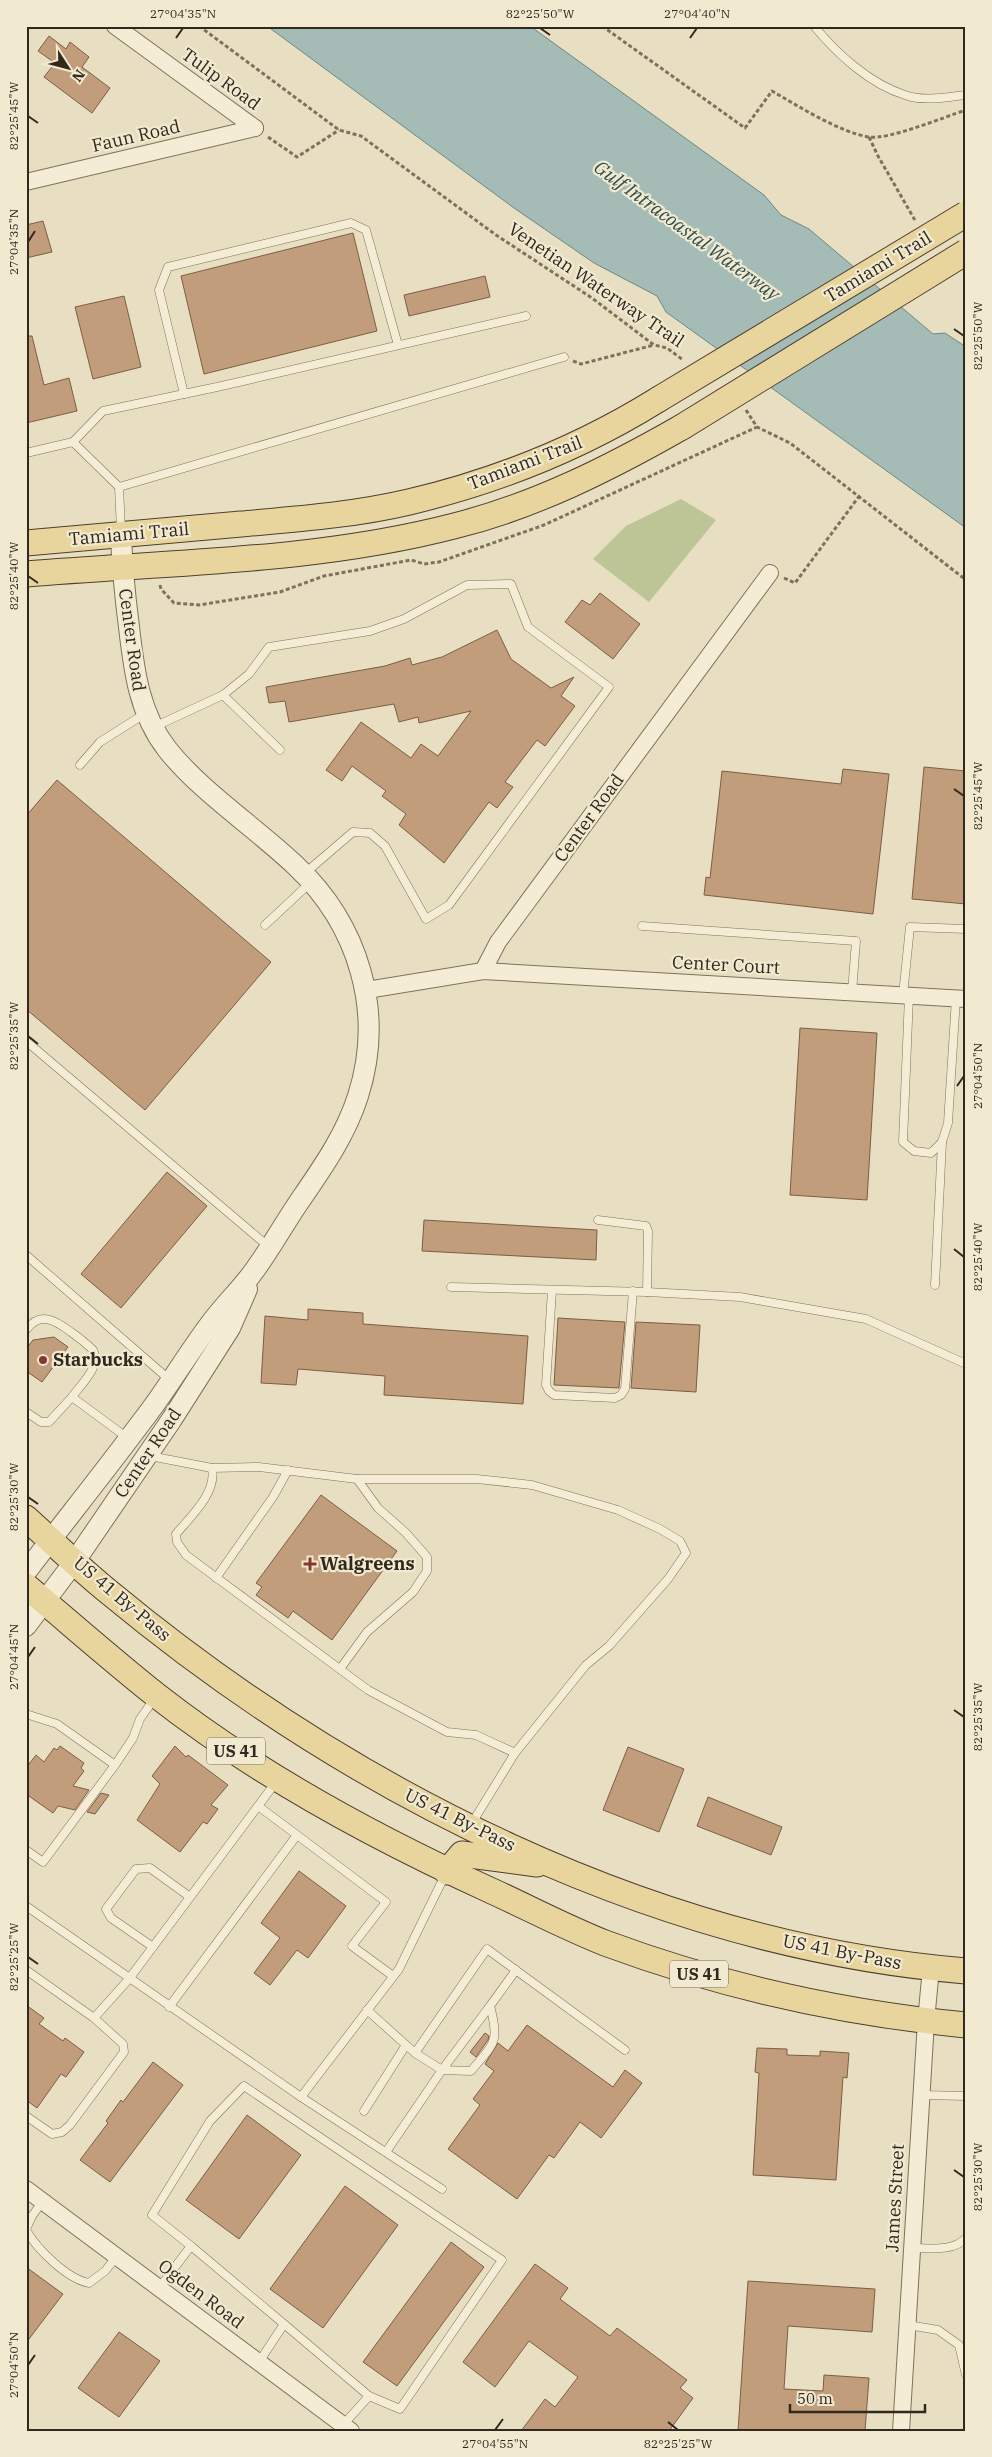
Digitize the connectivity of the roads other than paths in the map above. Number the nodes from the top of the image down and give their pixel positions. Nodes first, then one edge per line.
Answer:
1 (115, 26) edge
2 (814, 26) edge
3 (966, 94) edge
4 (255, 128) joint
5 (26, 182) edge
6 (966, 214) edge
7 (966, 252) edge
8 (526, 316) dead end
9 (398, 345) junction
10 (564, 357) road end
11 (184, 394) junction
12 (73, 442) junction
13 (26, 453) edge
14 (119, 487) junction
15 (121, 535) junction
16 (26, 543) edge
17 (122, 567) junction
18 (770, 572) road end
19 (26, 574) edge
20 (223, 696) junction
21 (149, 720) junction
22 (280, 750) dead end
23 (80, 765) dead end
24 (307, 878) junction
25 (265, 925) dead end
26 (642, 926) dead end
27 (966, 929) edge
28 (483, 972) junction
29 (367, 990) junction
30 (852, 992) junction
31 (906, 995) junction
32 (961, 999) edge
33 (26, 1042) edge
34 (942, 1142) junction
35 (598, 1220) dead end
36 (269, 1248) junction
37 (26, 1255) edge
38 (254, 1271) junction
39 (935, 1285) dead end
40 (451, 1287) dead end
41 (552, 1290) junction
42 (632, 1291) junction
43 (647, 1292) junction
44 (26, 1330) edge
45 (966, 1364) edge
46 (171, 1380) junction
47 (72, 1397) junction
48 (26, 1412) edge
49 (129, 1439) junction
50 (148, 1455) junction
51 (212, 1468) junction
52 (288, 1470) junction
53 (357, 1479) junction
54 (26, 1518) edge
55 (51, 1540) junction
56 (75, 1561) junction
57 (26, 1572) edge
58 (216, 1578) junction
59 (35, 1593) edge
60 (26, 1626) edge
61 (340, 1669) junction
62 (156, 1696) junction
63 (28, 1718) edge
64 (515, 1753) junction
65 (114, 1765) junction
66 (279, 1778) junction
67 (258, 1806) junction
68 (471, 1826) junction
69 (297, 1835) junction
70 (26, 1850) edge
71 (559, 1866) junction
72 (447, 1872) junction
73 (190, 1897) junction
74 (26, 1906) edge
75 (153, 1946) junction
76 (931, 1968) junction
77 (26, 1970) edge
78 (516, 1970) junction
79 (966, 1970) edge
80 (393, 1976) junction
81 (129, 1979) junction
82 (490, 2006) junction
83 (169, 2007) junction
84 (368, 2010) junction
85 (94, 2018) junction
86 (926, 2021) junction
87 (966, 2025) edge
88 (406, 2045) junction
89 (625, 2050) dead end
90 (414, 2053) junction
91 (442, 2070) junction
92 (922, 2095) junction
93 (966, 2096) edge
94 (301, 2097) junction
95 (364, 2111) dead end
96 (26, 2116) edge
97 (386, 2152) junction
98 (26, 2189) edge
99 (442, 2189) dead end
100 (43, 2201) junction
101 (26, 2230) edge
102 (966, 2238) edge
103 (191, 2246) junction
104 (912, 2248) junction
105 (117, 2256) junction
106 (159, 2288) junction
107 (284, 2324) junction
108 (908, 2325) junction
109 (259, 2362) junction
110 (966, 2375) edge
111 (369, 2396) junction
112 (347, 2428) edge
113 (901, 2431) edge

1 - 4 street, Tulip Road
2 - 3 lane
4 - 5 street, Faun Road
6 - 15 main road, Tamiami Trail, bridge
7 - 17 main road, Tamiami Trail, bridge
8 - 9 lane
9 - 11 lane
9 - 11 lane
10 - 14 lane
11 - 12 lane
12 - 13 lane
12 - 14 lane
14 - 15 lane
15 - 16 main road, Tamiami Trail
15 - 17 street, Center Road
17 - 19 main road, Tamiami Trail
17 - 21 street, Center Road
18 - 28 street, Center Road
20 - 21 lane
20 - 22 lane
20 - 24 lane
21 - 23 lane
21 - 24 street, Center Road
24 - 25 lane
24 - 29 street, Center Road
26 - 30 lane
27 - 31 lane
28 - 29 street
28 - 30 street, Center Court
29 - 36 street, Center Road
30 - 31 street, Center Court
31 - 32 street, Center Court
31 - 34 lane
32 - 34 lane
33 - 36 lane
34 - 39 lane
35 - 43 lane
36 - 38 street, Center Road
37 - 46 lane
38 - 46 street, Center Road
38 - 50 street, Center Road
40 - 41 lane
41 - 42 lane
41 - 42 lane
42 - 43 lane
43 - 45 lane
44 - 47 lane
46 - 49 street, Center Road
47 - 48 lane
47 - 49 lane
49 - 55 street, Center Road
50 - 51 lane
50 - 56 street, Center Road
51 - 52 lane
51 - 58 lane
52 - 53 lane
52 - 58 lane
53 - 61 lane
53 - 64 lane
54 - 55 main road, US 41 By-Pass / US 41
55 - 56 main road, US 41 By-Pass / US 41
55 - 57 street, Center Road
56 - 59 street, Center Road
56 - 68 main road, US 41 By-Pass / US 41
58 - 61 lane
59 - 60 street, Center Road
59 - 62 main road, US 41
61 - 64 lane
62 - 65 lane
62 - 66 main road, US 41
63 - 65 lane
64 - 68 lane
65 - 70 lane
66 - 67 lane
66 - 72 main road, US 41
67 - 69 lane
67 - 73 lane
68 - 71 main road, US 41 By-Pass / US 41
69 - 80 lane
69 - 83 lane
71 - 72 main road
71 - 76 main road, US 41 By-Pass / US 41
72 - 80 lane
72 - 86 main road, US 41
73 - 75 lane
73 - 75 lane
74 - 81 lane
75 - 81 lane
76 - 79 main road, US 41 By-Pass / US 41
76 - 86 street, James Street
77 - 85 lane
78 - 82 lane
78 - 89 lane
78 - 90 lane
80 - 84 lane
81 - 83 lane
81 - 85 lane
82 - 91 lane
82 - 91 lane
83 - 94 lane
84 - 88 lane
84 - 94 lane
85 - 96 lane
86 - 87 main road, US 41
86 - 92 street, James Street
88 - 90 lane
88 - 95 lane
90 - 91 lane
91 - 97 lane
92 - 93 lane
92 - 104 street, James Street
94 - 97 lane
97 - 99 lane
98 - 100 street, Ogden Road
100 - 101 lane
100 - 105 street, Ogden Road
101 - 105 lane
102 - 104 lane
103 - 106 lane
103 - 107 lane
103 - 111 lane
104 - 108 street, James Street
105 - 106 street, Ogden Road
106 - 109 street, Ogden Road
107 - 109 lane
107 - 111 lane
108 - 110 lane
108 - 113 street, James Street
109 - 112 street, Ogden Road
111 - 112 lane

